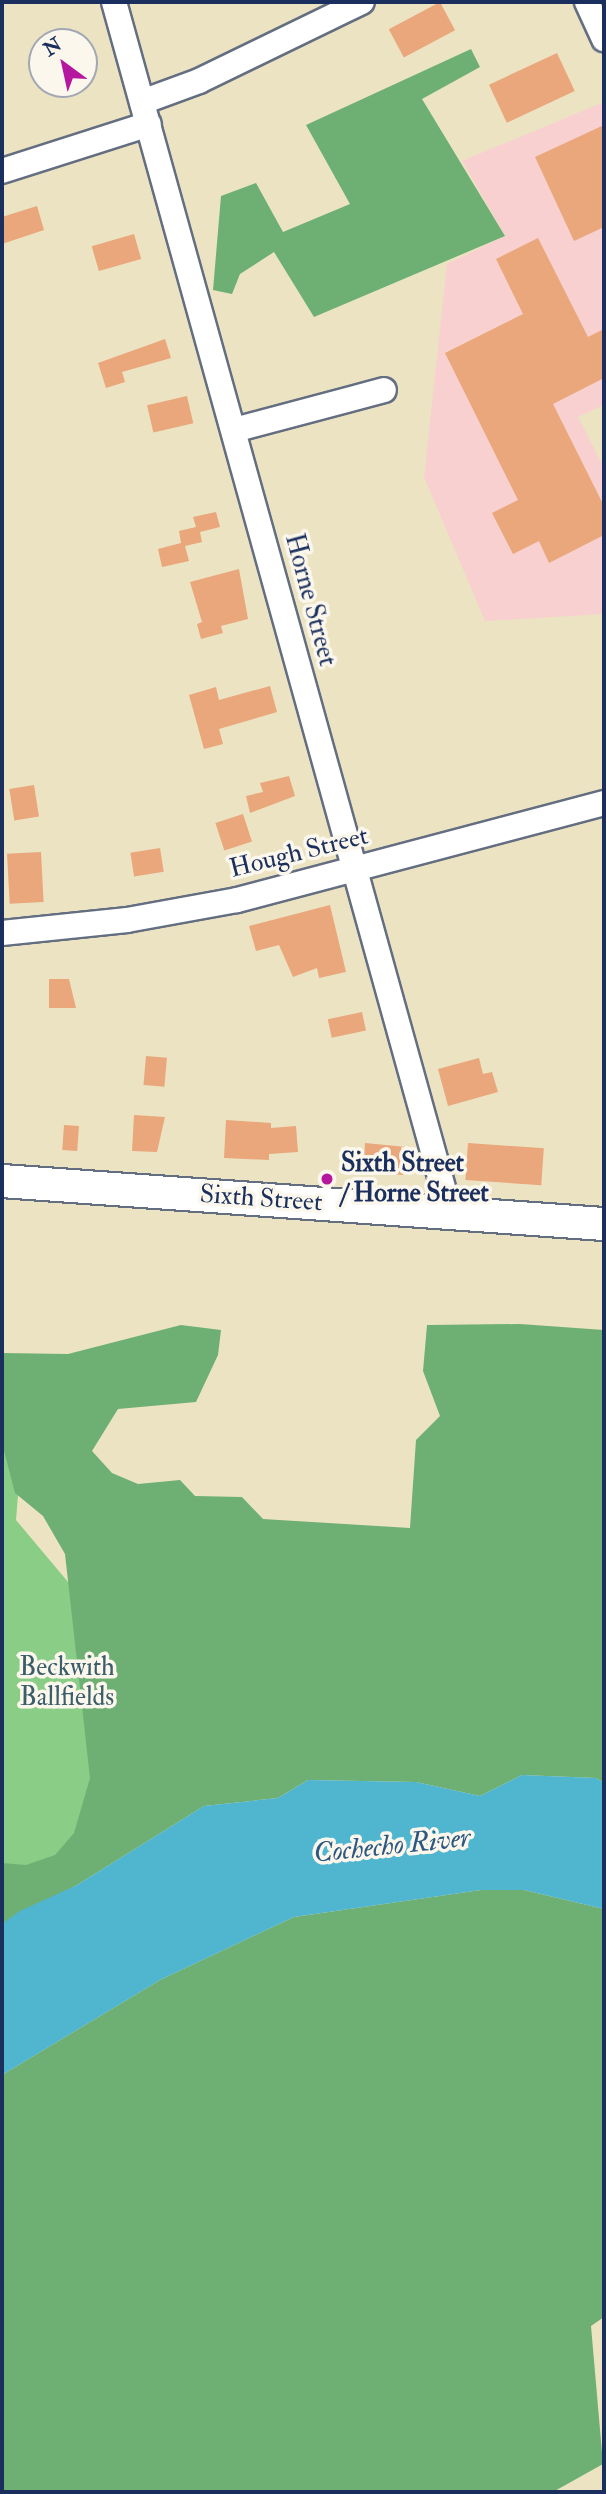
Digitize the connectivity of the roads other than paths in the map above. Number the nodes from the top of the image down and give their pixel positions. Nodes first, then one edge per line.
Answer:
1 (114, 2) edge
2 (362, 2) edge
3 (587, 2) edge
4 (604, 39) edge
5 (146, 113) junction
6 (2, 171) edge
7 (384, 390) dead end
8 (234, 430) junction
9 (604, 803) edge
10 (352, 871) junction
11 (2, 933) edge
12 (2, 1181) edge
13 (450, 1213) junction
14 (604, 1224) edge

1 - 5 street, Horne Street
2 - 5 street
3 - 4 street
5 - 6 street
5 - 8 street, Horne Street
7 - 8 street
8 - 10 street, Horne Street
9 - 10 street, Hough Street
10 - 11 street, Hough Street
10 - 13 street, Horne Street
12 - 13 main road, Sixth Street
13 - 14 main road, Sixth Street

